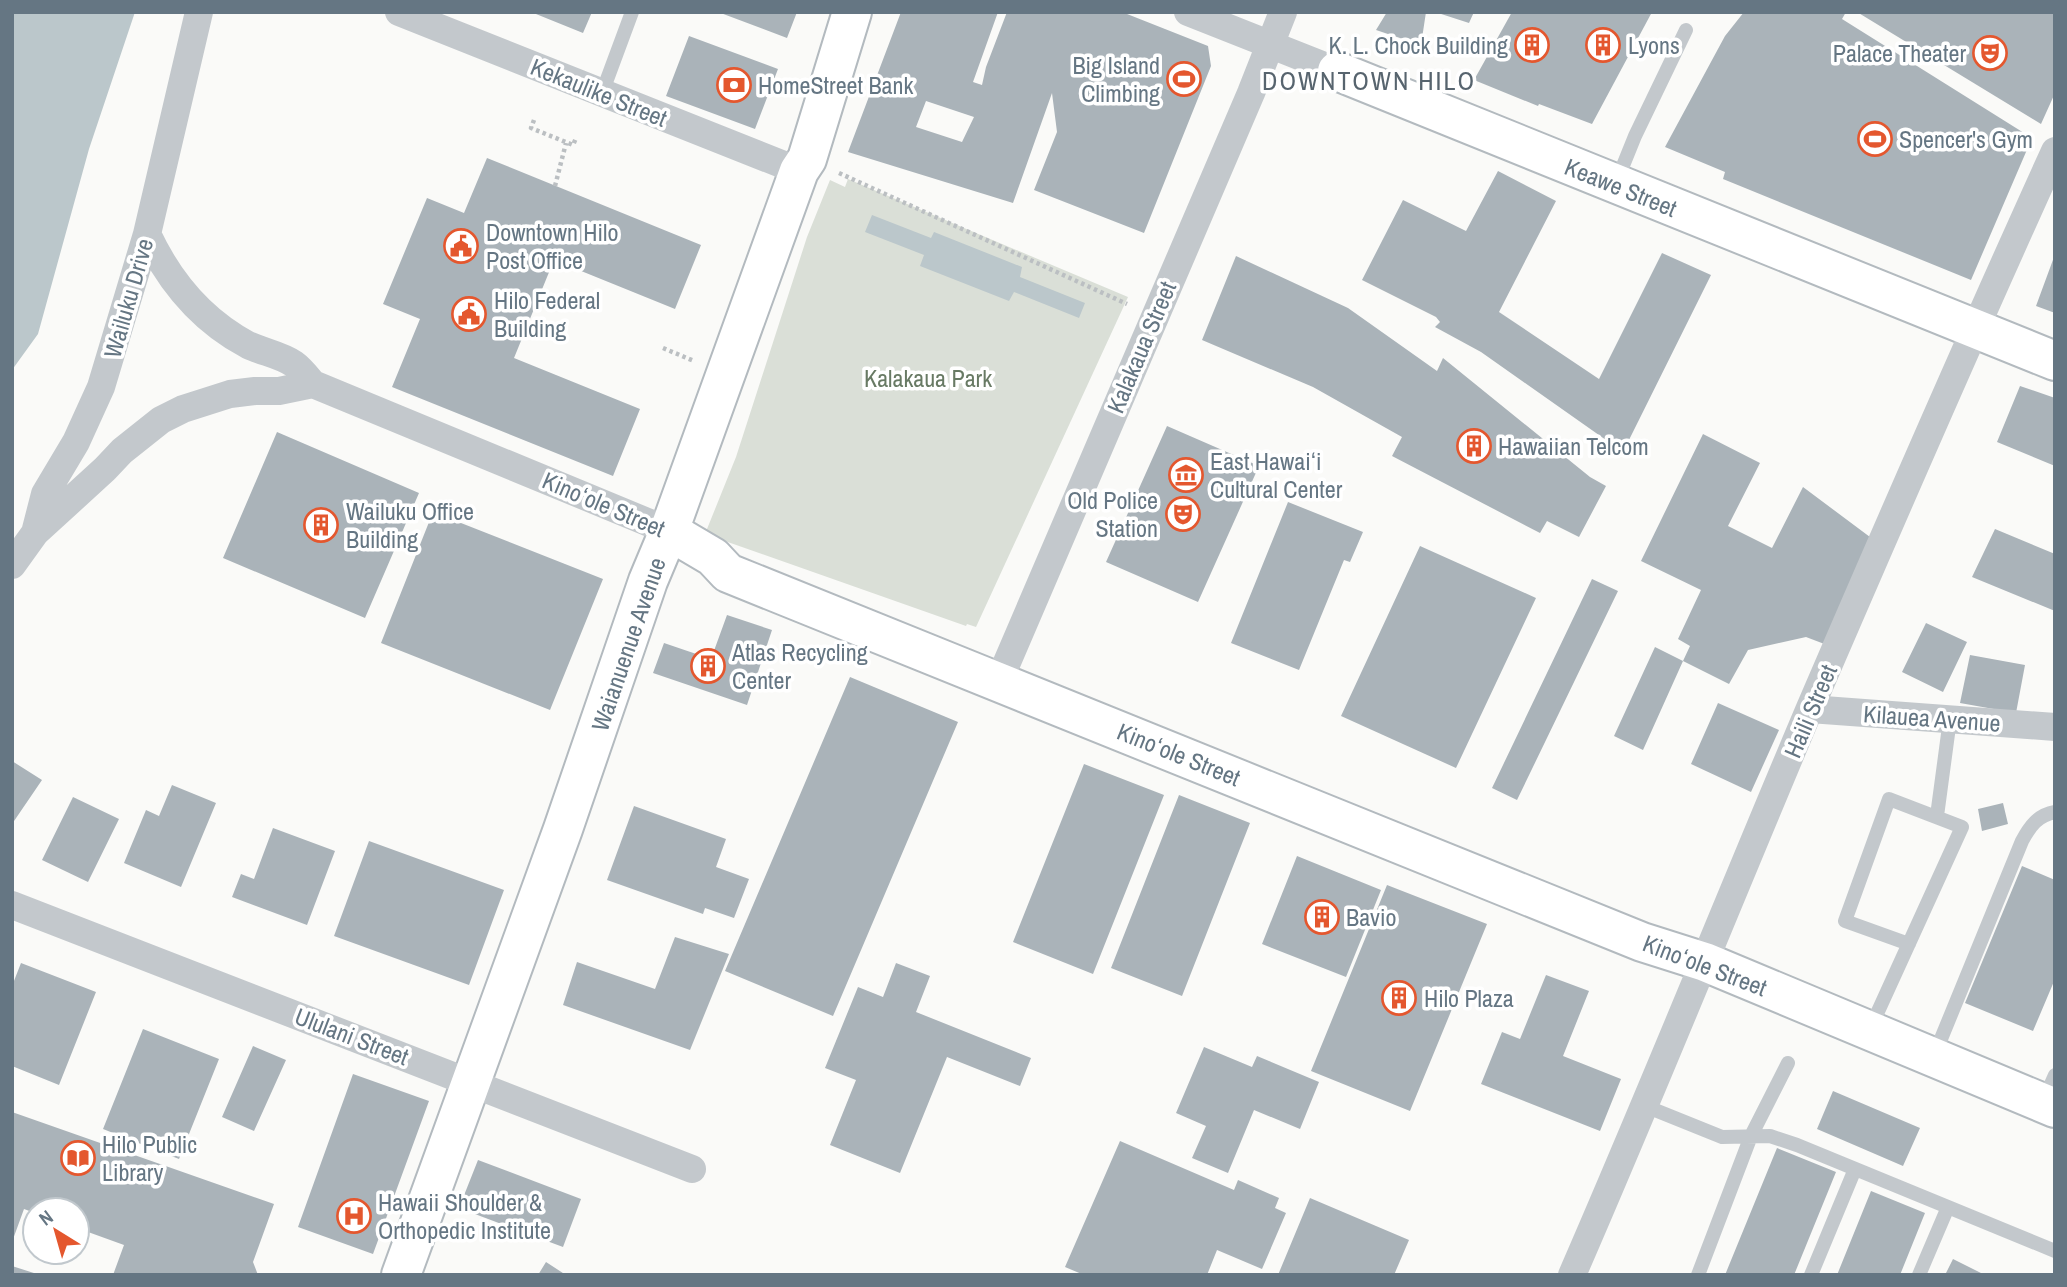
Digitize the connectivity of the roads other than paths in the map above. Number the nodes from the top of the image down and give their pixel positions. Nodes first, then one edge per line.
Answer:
1 (199, 12) edge
2 (399, 12) edge
3 (632, 12) edge
4 (852, 12) edge
5 (1188, 12) edge
6 (1283, 12) edge
7 (429, 18) edge
8 (1686, 30) dead end
9 (1270, 46) junction
10 (1337, 71) joint
11 (602, 93) junction
12 (2055, 151) edge
13 (803, 165) junction
14 (1616, 184) junction
15 (147, 234) junction
16 (1974, 328) junction
17 (2055, 361) edge
18 (313, 383) junction
19 (669, 531) junction
20 (35, 533) junction
21 (12, 565) edge
22 (999, 681) junction
23 (1810, 709) junction
24 (1950, 719) junction
25 (2055, 727) edge
26 (2055, 812) edge
27 (1937, 816) junction
28 (12, 905) edge
29 (1909, 944) junction
30 (1704, 962) junction
31 (1869, 1031) junction
32 (1933, 1058) junction
33 (1788, 1063) dead end
34 (471, 1083) junction
35 (2050, 1095) edge
36 (1645, 1106) junction
37 (1751, 1136) junction
38 (692, 1169) dead end
39 (1855, 1169) junction
40 (1948, 1207) junction
41 (2055, 1251) edge
42 (401, 1275) edge
43 (1572, 1275) edge
44 (1698, 1275) edge
45 (1811, 1275) edge
46 (1919, 1275) edge

1 - 15 street, Wailuku Drive
2 - 7 street, Kekaulike Street
3 - 11 lane
4 - 13 street, Waianuenue Avenue
5 - 9 street, Keawe Street
6 - 9 street, Kalakaua Street
7 - 11 street, Kekaulike Street
8 - 14 lane
9 - 10 street, Keawe Street
9 - 22 street, Kalakaua Street
10 - 14 street, Keawe Street
11 - 13 street, Kekaulike Street
12 - 16 street, Haili Street
13 - 19 street, Waianuenue Avenue
14 - 16 street, Keawe Street
15 - 18 street, Kinoʻole Street
15 - 20 street, Wailuku Drive
16 - 17 street, Keawe Street
16 - 23 street, Haili Street
18 - 19 street, Kinoʻole Street
18 - 20 street
19 - 22 street, Kinoʻole Street
19 - 34 street, Waianuenue Avenue
20 - 21 street, Wailuku Drive
22 - 30 street, Kinoʻole Street
23 - 24 street, Kilauea Avenue
23 - 30 street, Haili Street
24 - 25 street, Kilauea Avenue
24 - 27 lane
26 - 32 lane
27 - 29 lane
27 - 29 lane
28 - 34 street, Ululani Street
29 - 31 lane
30 - 31 street, Kinoʻole Street
30 - 36 street, Haili Street
31 - 32 street, Kinoʻole Street
32 - 35 street, Kinoʻole Street
33 - 37 lane
34 - 38 street, Ululani Street
34 - 42 street, Waianuenue Avenue
36 - 37 lane
36 - 43 street, Haili Street
37 - 39 lane
37 - 44 lane
39 - 40 lane
39 - 45 lane
40 - 41 lane
40 - 46 lane

